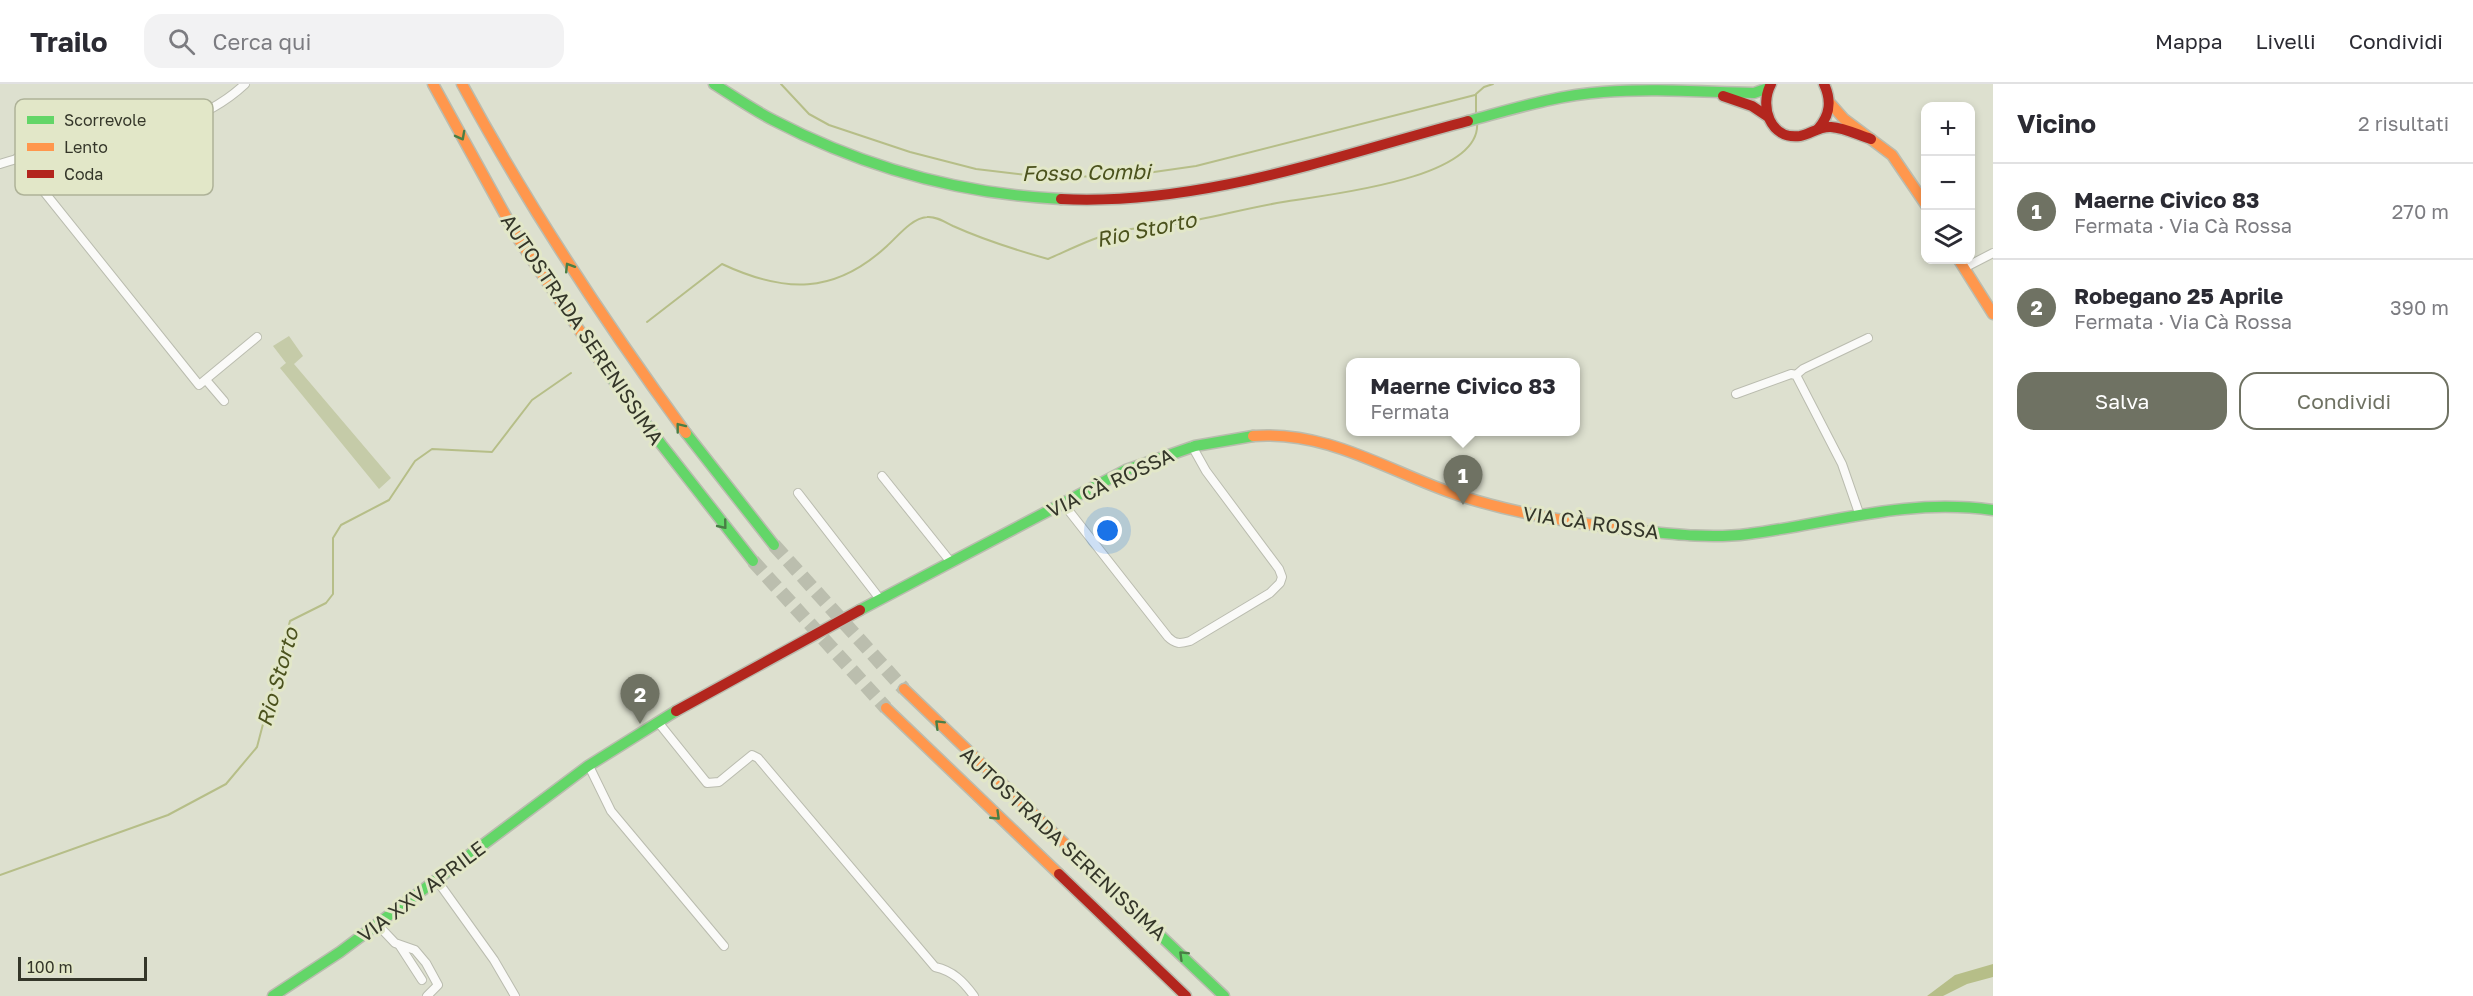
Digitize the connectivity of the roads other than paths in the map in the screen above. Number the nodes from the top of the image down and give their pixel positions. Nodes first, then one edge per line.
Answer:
1 (244, 84) edge
2 (433, 84) edge
3 (462, 84) edge
4 (714, 84) edge
5 (1824, 84) edge
6 (1770, 86) edge
7 (1714, 94) junction
8 (1830, 103) junction
9 (213, 108) edge
10 (1767, 116) junction
11 (1817, 129) junction
12 (1871, 139) junction
13 (15, 159) edge
14 (0, 164) edge
15 (47, 195) edge
16 (1921, 197) edge
17 (1993, 253) edge
18 (1975, 259) edge
19 (1962, 264) edge
20 (1993, 314) edge
21 (257, 337) dead end
22 (1868, 338) dead end
23 (1796, 375) junction
24 (206, 380) junction
25 (1736, 394) dead end
26 (224, 401) dead end
27 (1192, 446) junction
28 (882, 476) dead end
29 (798, 493) dead end
30 (1066, 501) junction
31 (1993, 510) edge
32 (1860, 516) junction
33 (774, 544) tunnel mouth
34 (753, 561) tunnel mouth
35 (950, 561) junction
36 (880, 599) junction
37 (904, 688) tunnel mouth
38 (886, 708) tunnel mouth
39 (658, 722) junction
40 (589, 766) junction
41 (566, 782) joint
42 (436, 879) junction
43 (377, 924) junction
44 (400, 946) junction
45 (724, 946) dead end
46 (422, 980) dead end
47 (273, 996) edge
48 (428, 996) edge
49 (515, 996) edge
50 (974, 996) edge
51 (1186, 996) edge
52 (1224, 996) edge

1 - 9 street
2 -> 34 main road, AUTOSTRADA SERENISSIMA
33 -> 3 main road, AUTOSTRADA SERENISSIMA
4 - 7 main road
5 - 8 main road
6 - 7 main road
6 - 10 main road
7 - 10 main road
8 - 11 main road
8 - 12 main road
10 - 11 main road
11 - 12 main road
12 - 16 main road
13 - 14 street
15 - 24 street
17 - 18 street
19 - 20 main road
21 - 24 street
22 - 23 street
23 - 25 street
23 - 32 street
24 - 26 street
27 - 30 main road, VIA CÀ ROSSA
27 - 30 street
27 - 32 main road, VIA CÀ ROSSA
28 - 35 street
29 - 36 street
30 - 35 main road, VIA CÀ ROSSA
31 - 32 main road, VIA CÀ ROSSA
35 - 36 main road, VIA CÀ ROSSA
36 - 39 main road, VIA CÀ ROSSA
52 -> 37 main road, AUTOSTRADA SERENISSIMA
38 -> 51 main road, AUTOSTRADA SERENISSIMA
39 - 40 main road, VIA CÀ ROSSA
39 - 50 street
40 - 41 main road, VIA CÀ ROSSA
40 - 45 street
41 - 42 main road, VIA XXV APRILE
42 - 43 main road, VIA XXV APRILE
42 - 49 street
43 - 44 street
43 - 47 main road, VIA XXV APRILE
44 - 46 street
44 - 48 street

